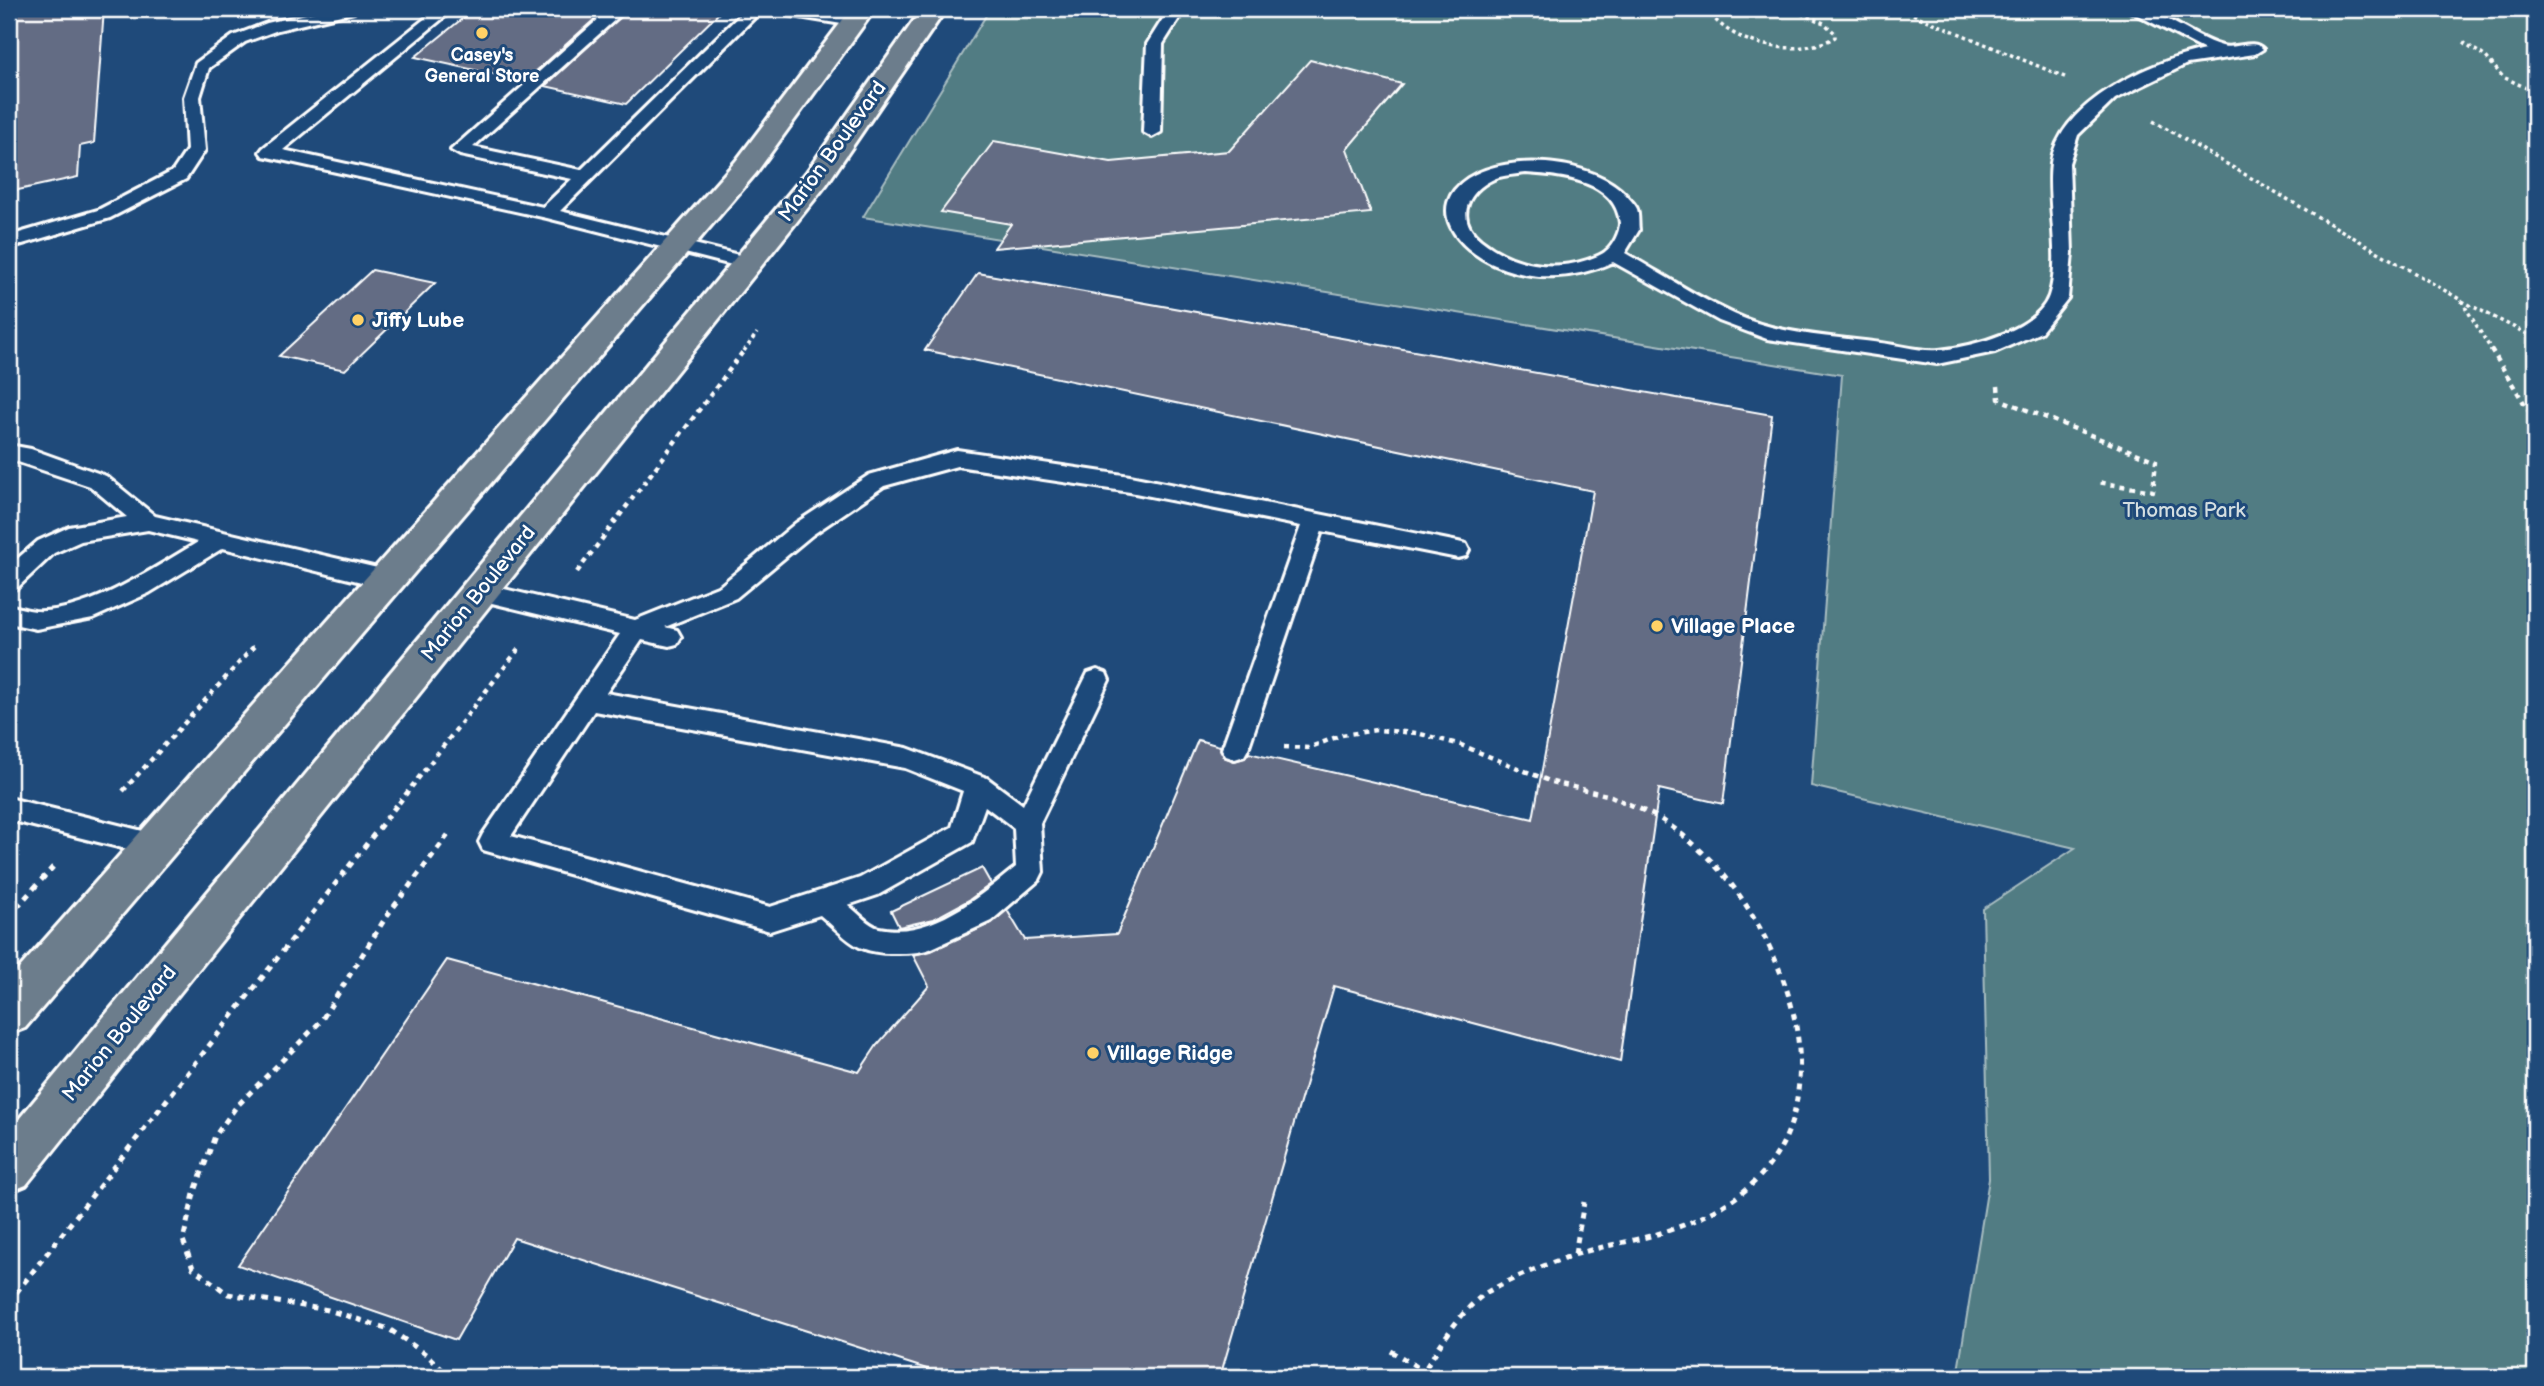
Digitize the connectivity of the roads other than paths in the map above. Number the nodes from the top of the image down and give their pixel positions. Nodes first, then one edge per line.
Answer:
1 (348, 9) edge
2 (446, 9) edge
3 (619, 9) edge
4 (755, 9) edge
5 (781, 9) edge
6 (934, 9) edge
7 (1177, 9) edge
8 (2134, 9) edge
9 (859, 15) edge
10 (2255, 49) dead end
11 (2221, 52) junction
12 (1152, 132) dead end
13 (585, 176) junction
14 (547, 213) junction
15 (12, 244) edge
16 (677, 245) junction
17 (1614, 255) junction
18 (748, 262) junction
19 (9, 452) edge
20 (1314, 521) junction
21 (148, 522) junction
22 (221, 539) junction
23 (1458, 550) dead end
24 (386, 579) junction
25 (9, 582) edge
26 (479, 592) junction
27 (9, 614) edge
28 (36, 620) junction
29 (9, 628) edge
30 (636, 629) junction
31 (669, 637) dead end
32 (1097, 680) dead end
33 (589, 700) junction
34 (1237, 741) road end
35 (978, 786) junction
36 (9, 809) edge
37 (1027, 823) junction
38 (155, 845) junction
39 (824, 902) junction
40 (9, 1013) edge
41 (9, 1168) edge

1 - 15 lane
2 - 14 lane
3 - 13 lane
4 - 13 lane
5 - 9 lane
6 - 18 main road, Marion Boulevard
7 - 12 lane
8 - 11 lane
9 - 16 main road
10 - 11 lane
11 - 17 lane
13 - 14 lane
14 - 16 lane
16 - 18 lane
16 - 24 main road
17 - 17 lane
18 - 26 main road, Marion Boulevard
19 - 21 lane
20 - 23 lane
20 - 30 lane
20 - 34 lane
21 - 22 lane
21 - 25 lane
22 - 24 lane
22 - 28 lane
24 - 38 main road
26 - 30 lane
26 - 41 main road, Marion Boulevard
27 - 28 lane
28 - 29 lane
30 - 31 lane
30 - 33 lane
32 - 37 lane
33 - 35 lane
33 - 39 lane
35 - 37 lane
35 - 39 lane
36 - 38 lane
37 - 39 lane
38 - 40 main road

